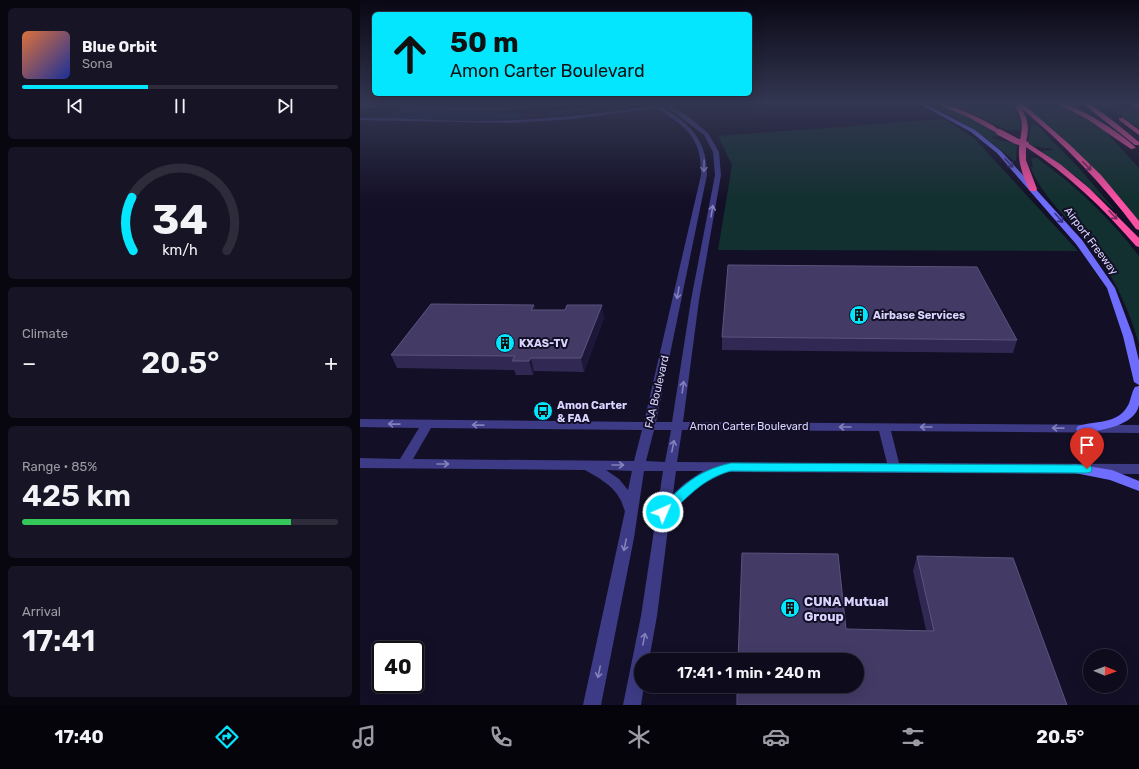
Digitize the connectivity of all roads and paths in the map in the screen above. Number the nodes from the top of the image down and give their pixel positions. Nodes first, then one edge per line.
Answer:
1 (694, 136) edge
2 (706, 136) edge
3 (979, 136) edge
4 (1008, 136) edge
5 (1025, 136) edge
6 (1055, 136) edge
7 (1119, 136) edge
8 (1122, 136) edge
9 (1125, 136) edge
10 (711, 142) junction
11 (699, 143) junction
12 (1136, 147) edge
13 (1139, 155) edge
14 (1033, 189) junction
15 (1139, 227) edge
16 (1139, 244) edge
17 (688, 249) junction
18 (705, 249) junction
19 (1139, 382) edge
20 (1139, 389) edge
21 (360, 423) edge
22 (427, 424) junction
23 (649, 426) junction
24 (677, 426) junction
25 (884, 427) junction
26 (1082, 428) junction
27 (1139, 429) edge
28 (360, 463) edge
29 (404, 463) junction
30 (587, 465) junction
31 (639, 465) junction
32 (670, 466) junction
33 (731, 467) junction
34 (894, 468) junction
35 (1074, 469) junction
36 (1139, 469) edge
37 (1139, 486) edge
38 (663, 512) junction
39 (631, 514) junction
40 (592, 705) edge
41 (632, 705) edge

1 - 11 street, FAA Boulevard
2 - 10 street, FAA Boulevard
3 -> 14 main road, Airport Freeway
4 -> 16 highway, bridge
5 - 14 highway
6 -> 15 highway
7 - 12 highway
8 - 12 highway
9 - 12 highway
10 - 11 street
18 -> 10 street, FAA Boulevard
11 -> 17 street, FAA Boulevard
12 - 13 highway
14 -> 19 main road, Airport Freeway
17 - 18 street
17 -> 23 street, FAA Boulevard
24 -> 18 street, FAA Boulevard
20 - 26 main road
22 -> 21 street, Amon Carter Boulevard
23 -> 22 street, Amon Carter Boulevard
22 - 29 street
23 - 24 street, Amon Carter Boulevard
23 - 31 street, FAA Boulevard
25 -> 24 street, Amon Carter Boulevard
32 -> 24 street, FAA Boulevard
26 -> 25 street, Amon Carter Boulevard
25 - 34 street
26 - 27 street, Amon Carter Boulevard
28 - 29 street
29 -> 30 street
30 -> 31 street
30 - 39 street
31 - 32 street
31 - 39 street, FAA Boulevard
32 - 33 street
32 - 38 street, FAA Boulevard
33 - 34 street
33 - 38 street
34 - 35 street
35 - 36 street
35 - 37 main road
41 -> 38 street, FAA Boulevard
39 -> 40 street, FAA Boulevard

